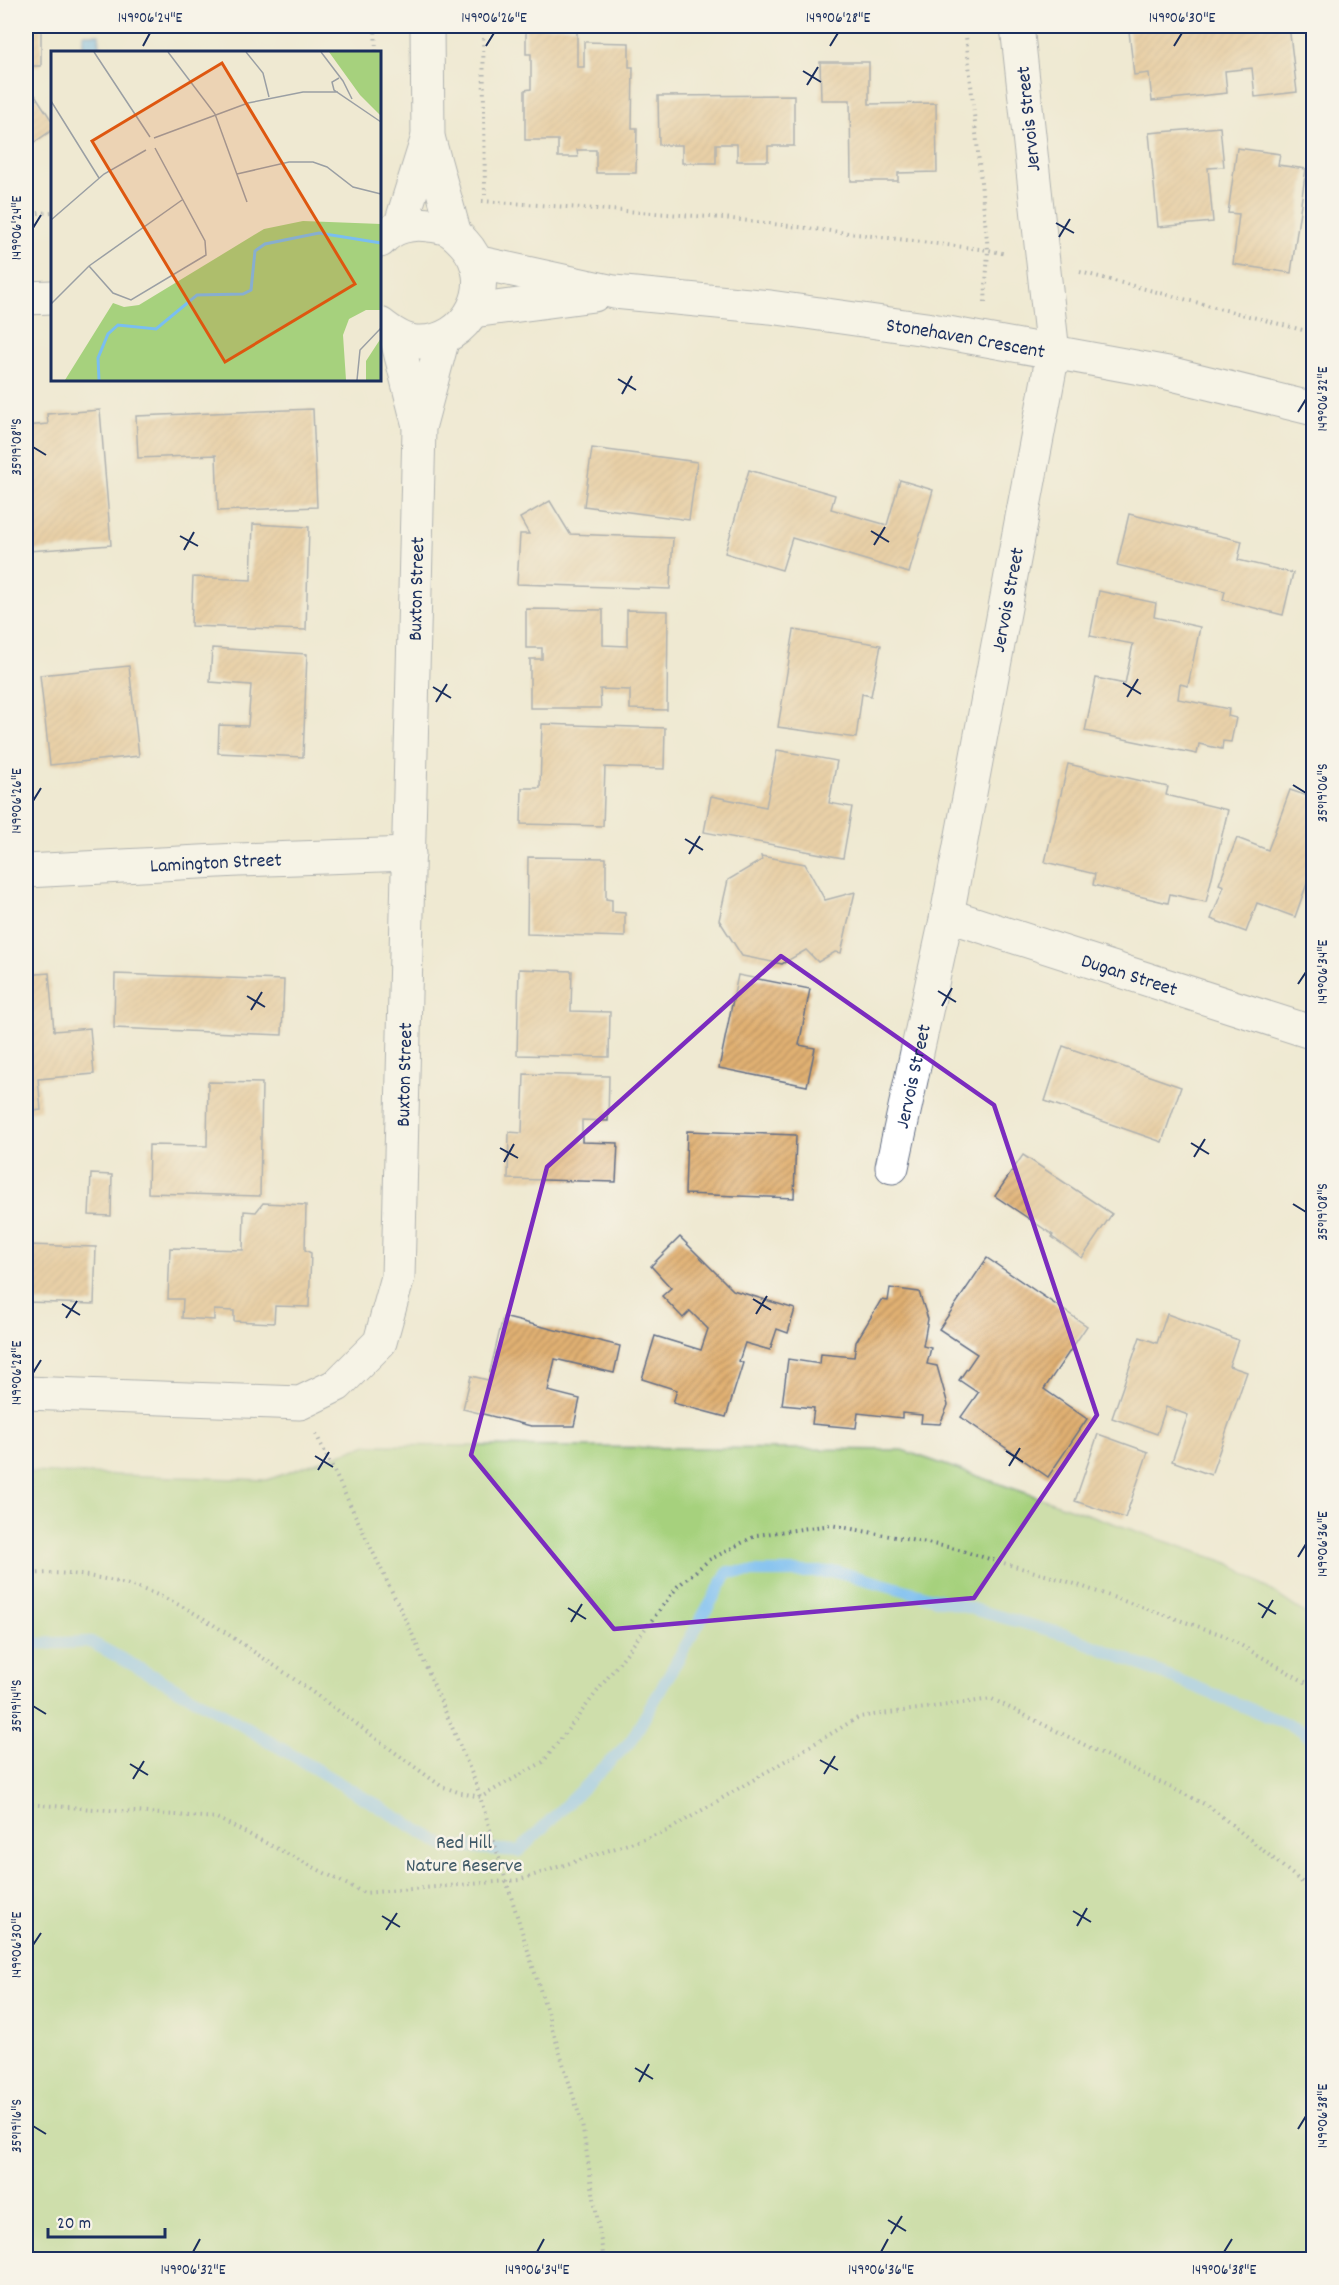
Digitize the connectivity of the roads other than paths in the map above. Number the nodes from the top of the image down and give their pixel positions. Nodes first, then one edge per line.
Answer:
1 (427, 26) edge
2 (1017, 26) edge
3 (428, 137) junction
4 (450, 215) junction
5 (390, 234) edge
6 (476, 262) junction
7 (614, 292) junction
8 (51, 297) edge
9 (26, 298) edge
10 (473, 311) junction
11 (388, 330) edge
12 (443, 338) junction
13 (1053, 353) junction
14 (1314, 409) edge
15 (419, 428) junction
16 (409, 854) junction
17 (26, 871) edge
18 (947, 915) junction
19 (1314, 1034) edge
20 (892, 1167) dead end
21 (26, 1393) edge

1 - 3 street
2 - 13 street, Jervois Street
3 - 4 street
3 - 5 street
4 - 5 street
4 - 6 street
6 - 7 street, Stonehaven Crescent
6 - 10 street
7 - 10 street, Stonehaven Crescent
7 - 13 street, Stonehaven Crescent
8 - 9 street
10 - 12 street
11 - 12 street
11 - 15 street, Buxton Street
12 - 15 street, Buxton Street
13 - 14 street, Stonehaven Crescent
13 - 18 street, Jervois Street
15 - 16 street, Buxton Street
16 - 17 street, Lamington Street
16 - 21 street, Buxton Street
18 - 19 street, Dugan Street
18 - 20 street, Jervois Street

